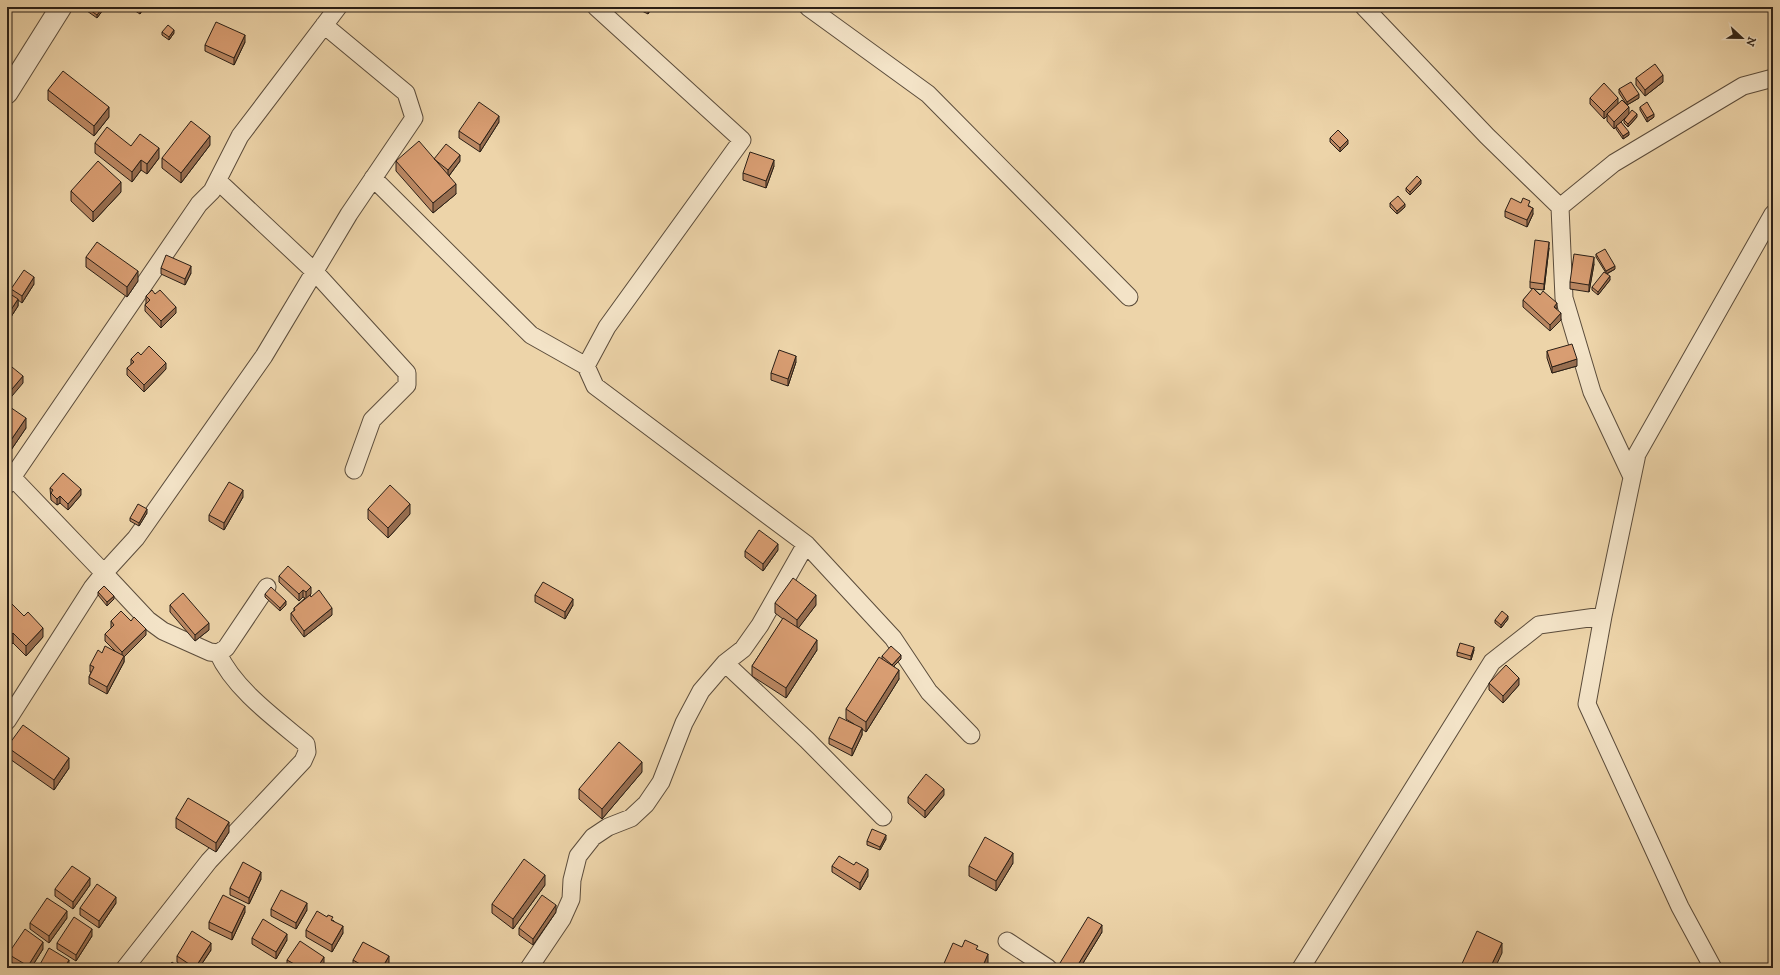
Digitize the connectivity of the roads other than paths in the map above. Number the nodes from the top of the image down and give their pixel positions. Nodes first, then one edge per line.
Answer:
1 (61, 7) edge
2 (338, 7) edge
3 (596, 7) edge
4 (808, 7) edge
5 (1364, 7) edge
6 (324, 25) junction
7 (1773, 78) edge
8 (7, 92) edge
9 (373, 178) junction
10 (218, 181) junction
11 (1560, 207) junction
12 (1773, 214) edge
13 (314, 271) junction
14 (1129, 298) dead end
15 (586, 366) junction
16 (354, 470) dead end
17 (1632, 477) junction
18 (10, 481) edge
19 (806, 544) junction
20 (104, 573) junction
21 (267, 587) dead end
22 (1603, 616) junction
23 (218, 653) junction
24 (725, 663) junction
25 (7, 721) edge
26 (971, 735) dead end
27 (882, 817) dead end
28 (1007, 941) dead end
29 (125, 968) edge
30 (529, 968) edge
31 (1048, 968) edge
32 (1301, 968) edge
33 (1713, 968) edge

1 - 8 street
2 - 6 street
3 - 15 street
4 - 14 street
5 - 11 street
6 - 9 street
6 - 10 street
7 - 11 street
9 - 13 street
9 - 15 street
10 - 13 street
10 - 18 street
11 - 17 street
12 - 17 street
13 - 16 street
13 - 20 street
15 - 19 street
17 - 22 street
18 - 20 street
19 - 24 street
19 - 26 street
20 - 23 street
20 - 25 street
21 - 23 street
22 - 32 street
22 - 33 street
23 - 29 street
24 - 27 street
24 - 30 street
28 - 31 street

